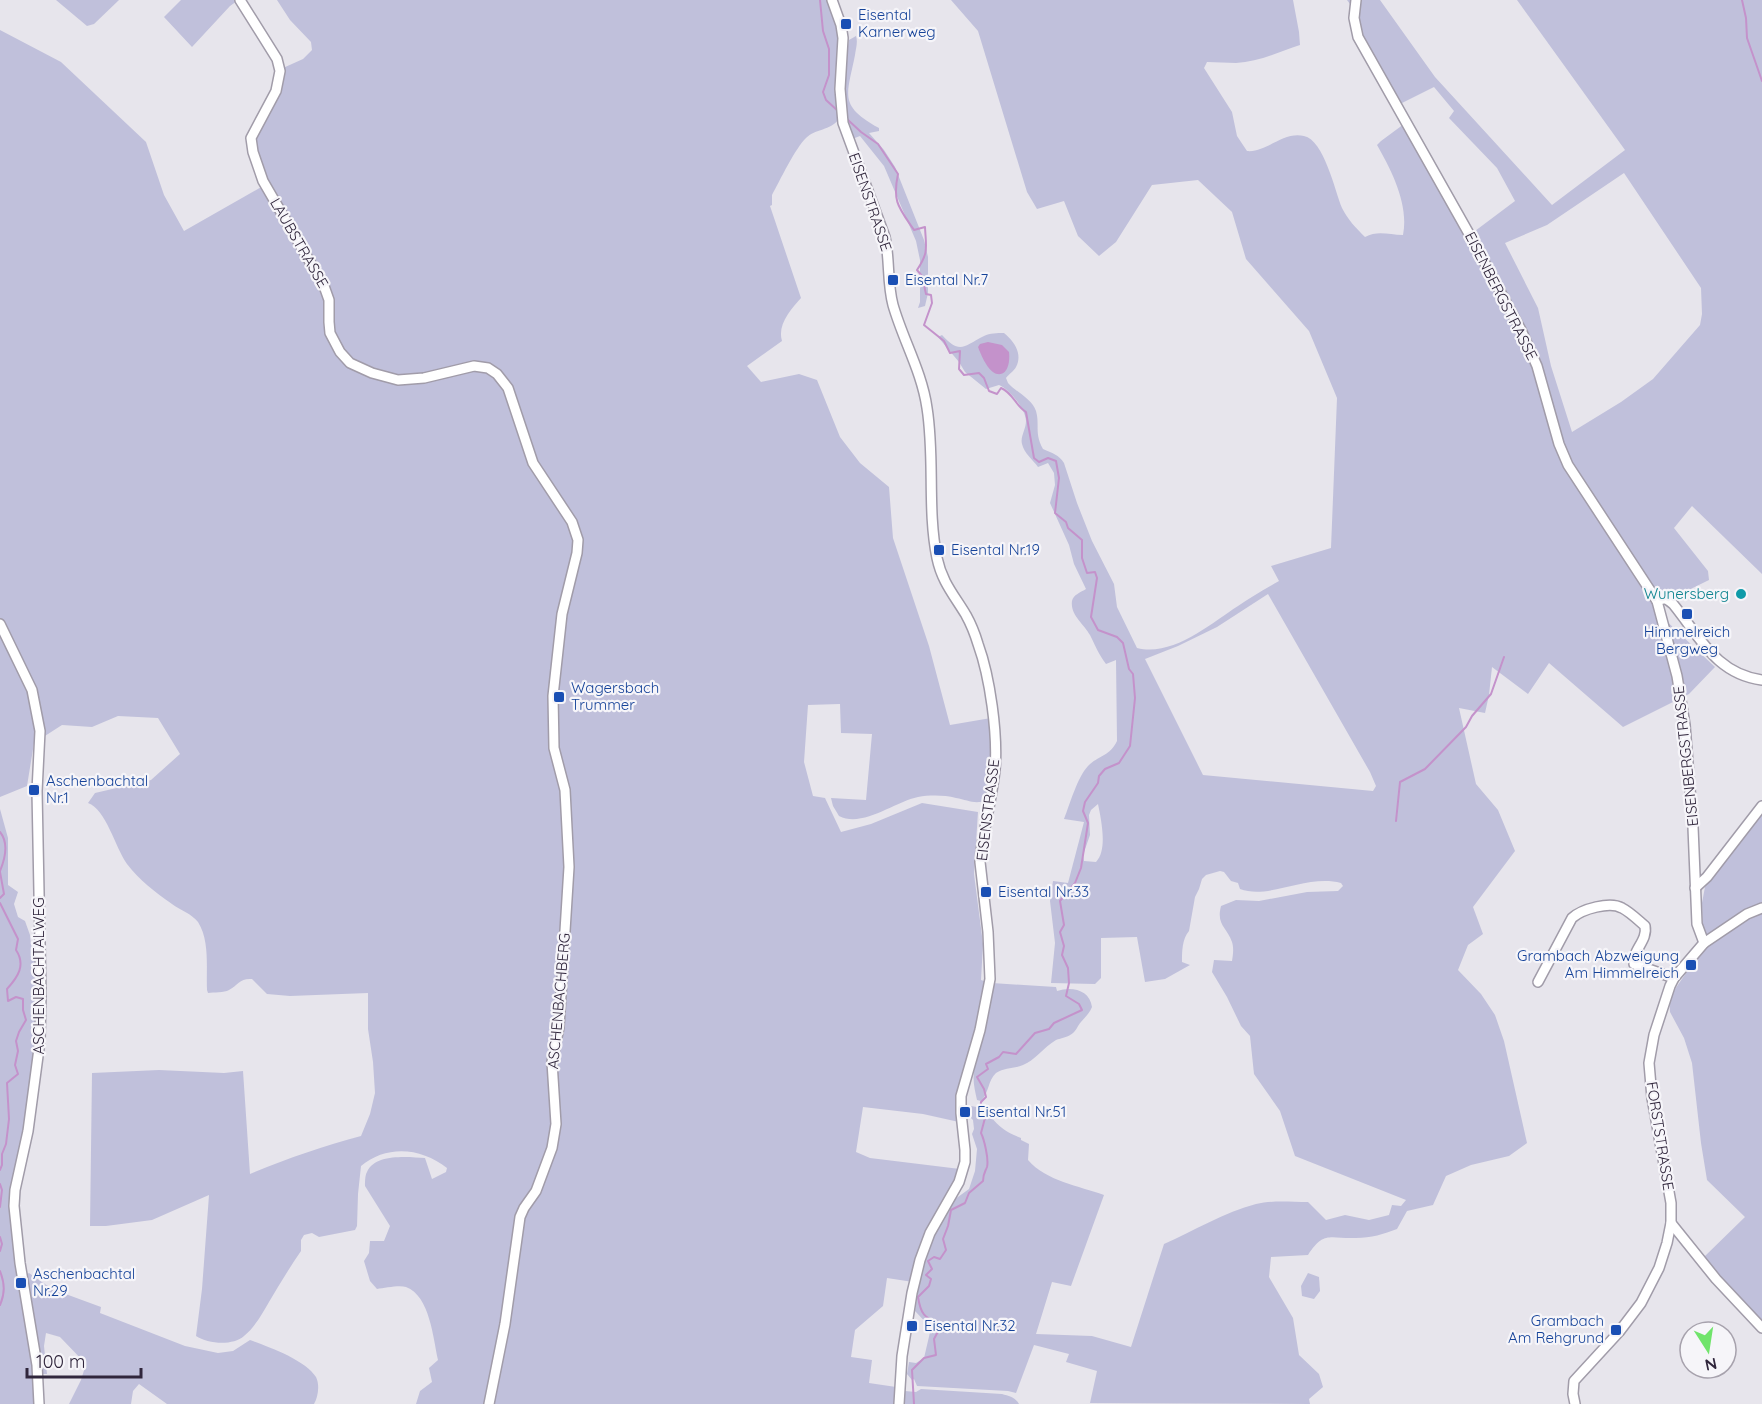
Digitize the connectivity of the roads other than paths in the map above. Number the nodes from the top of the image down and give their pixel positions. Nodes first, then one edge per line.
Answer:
1 (240, 0) edge
2 (832, 0) edge
3 (1356, 0) edge
4 (1657, 601) junction
5 (0, 624) edge
6 (1762, 680) edge
7 (553, 696) joint
8 (1762, 806) edge
9 (1695, 888) junction
10 (1762, 908) edge
11 (1704, 943) junction
12 (1674, 978) junction
13 (1538, 982) dead end
14 (1671, 1223) junction
15 (1762, 1328) edge
16 (39, 1404) edge
17 (489, 1404) edge
18 (899, 1404) edge
19 (1575, 1404) edge

1 - 7 street, LAUBSTRASSE
2 - 18 street, EISENSTRASSE
3 - 4 street, EISENBERGSTRASSE
4 - 6 street
4 - 9 street, EISENBERGSTRASSE
5 - 16 street, ASCHENBACHTALWEG
7 - 17 street, ASCHENBACHBERG
8 - 9 street
9 - 11 street, EISENBERGSTRASSE
10 - 11 street, FORSTSTRASSE
11 - 12 street, FORSTSTRASSE
12 - 13 street
12 - 14 street, FORSTSTRASSE
14 - 15 street
14 - 19 street, FORSTSTRASSE

